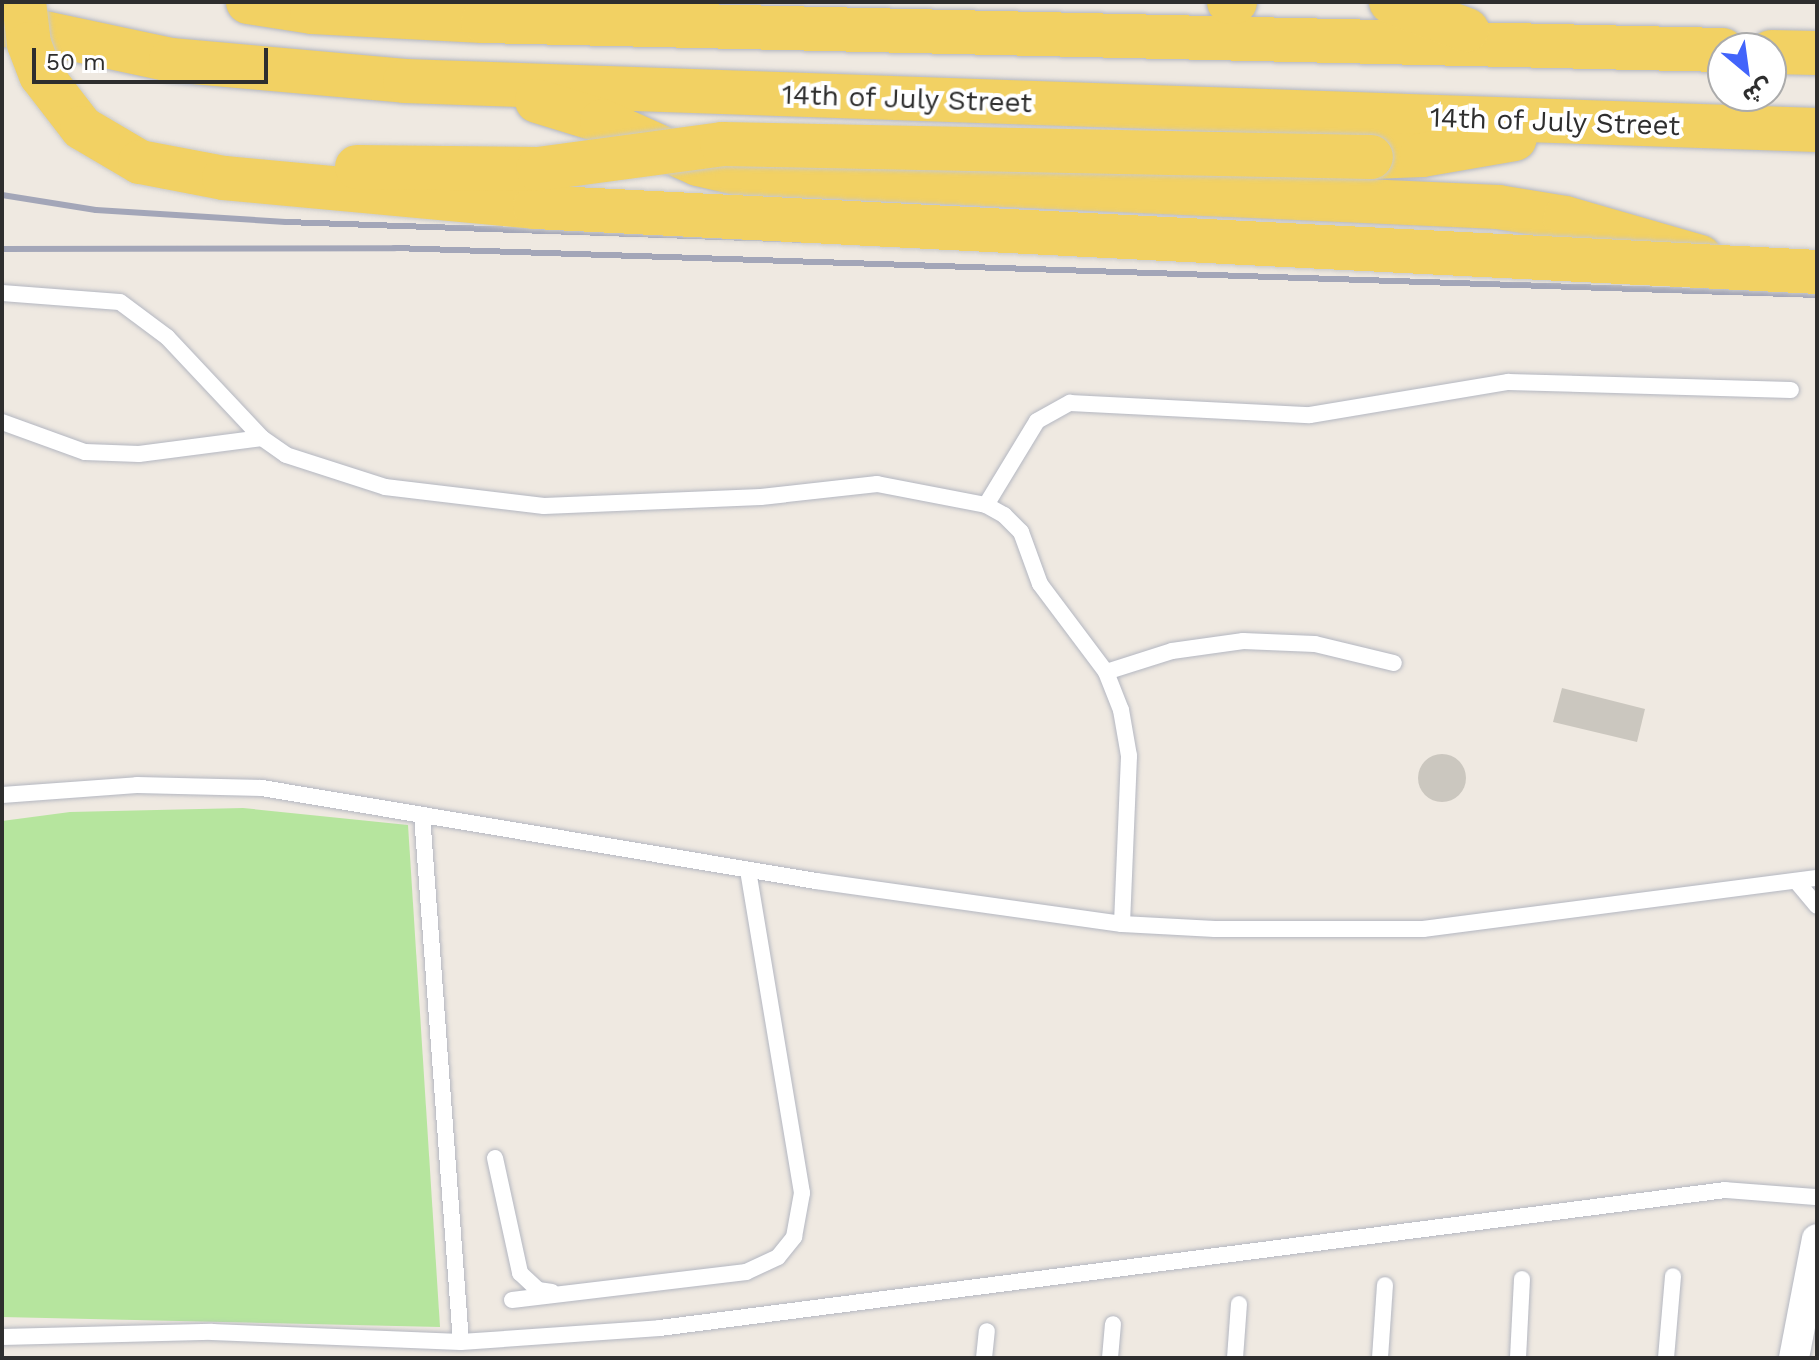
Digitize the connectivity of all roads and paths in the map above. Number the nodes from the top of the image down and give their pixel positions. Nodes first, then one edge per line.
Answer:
1 (24, 2) edge
2 (248, 2) edge
3 (1391, 2) edge
4 (2, 24) edge
5 (1560, 45) junction
6 (1707, 50) edge
7 (1787, 52) edge
8 (1817, 53) edge
9 (405, 81) junction
10 (1615, 125) junction
11 (1817, 130) edge
12 (171, 170) junction
13 (1807, 271) edge
14 (2, 293) edge
15 (1791, 390) dead end
16 (2, 422) edge
17 (262, 438) junction
18 (986, 505) junction
19 (1394, 663) dead end
20 (1106, 672) junction
21 (2, 795) edge
22 (422, 815) junction
23 (748, 870) junction
24 (1817, 878) edge
25 (1797, 882) junction
26 (1817, 906) edge
27 (1122, 924) junction
28 (495, 1158) dead end
29 (1817, 1197) edge
30 (1817, 1239) edge
31 (1673, 1276) dead end
32 (1522, 1279) dead end
33 (1385, 1285) dead end
34 (566, 1294) junction
35 (512, 1300) dead end
36 (1239, 1304) dead end
37 (1113, 1324) dead end
38 (987, 1331) dead end
39 (2, 1337) edge
40 (461, 1342) junction
41 (984, 1358) edge
42 (1110, 1358) edge
43 (1235, 1358) edge
44 (1380, 1358) edge
45 (1518, 1358) edge
46 (1666, 1358) edge
47 (1794, 1358) edge

1 - 12 main road, bridge
2 - 5 main road
3 - 5 main road
4 - 9 main road, 14th of July Street
5 - 6 main road
7 - 8 main road
9 - 10 main road, 14th of July Street
9 - 13 main road, bridge
10 - 11 main road, 14th of July Street
10 - 12 main road, bridge
12 - 13 main road, bridge
14 - 17 lane
15 - 18 lane
16 - 17 lane
17 - 18 lane
18 - 20 lane
19 - 20 lane
20 - 27 lane
21 - 22 lane
22 - 23 lane
22 - 40 lane
23 - 27 lane
23 - 34 lane
24 - 25 lane
25 - 26 lane
25 - 27 lane
28 - 34 lane
29 - 40 lane
30 - 47 street
31 - 46 lane
32 - 45 lane
33 - 44 lane
34 - 35 lane
36 - 43 lane
37 - 42 lane
38 - 41 lane
39 - 40 lane

